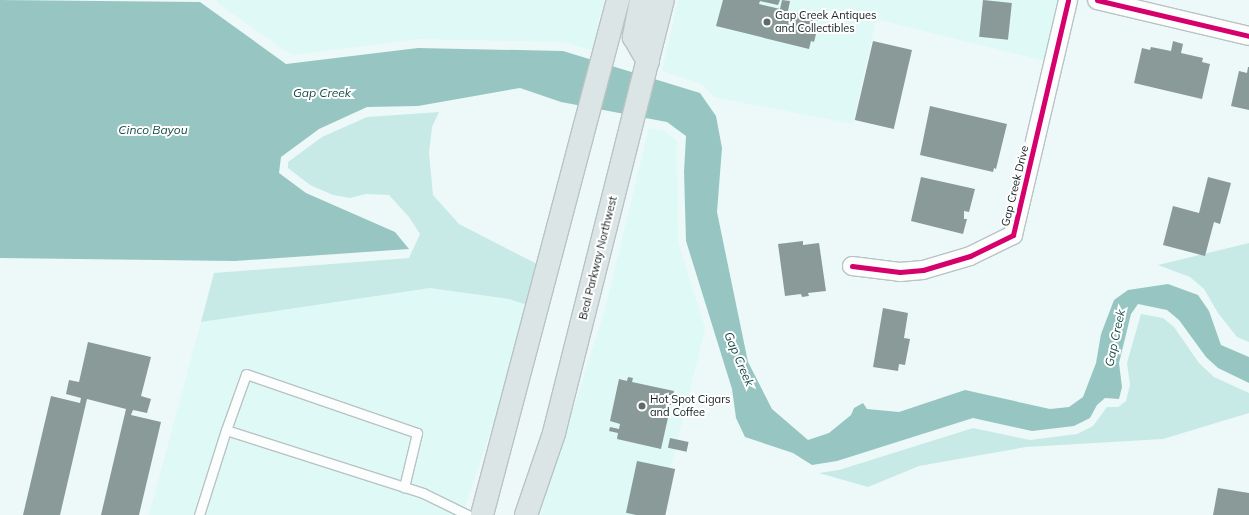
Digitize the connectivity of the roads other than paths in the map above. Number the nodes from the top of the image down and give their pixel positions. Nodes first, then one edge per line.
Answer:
1 (618, 0) edge
2 (641, 0) edge
3 (663, 0) edge
4 (1068, 0) edge
5 (1098, 0) edge
6 (1249, 36) edge
7 (648, 61) junction
8 (852, 266) dead end
9 (226, 430) junction
10 (404, 487) junction
11 (199, 515) edge
12 (468, 515) edge
13 (482, 515) edge
14 (526, 515) edge

1 - 13 main road
2 - 7 main road
3 - 7 main road, Beal Parkway Northwest
4 - 8 street, Gap Creek Drive
5 - 6 street
7 - 14 main road, Beal Parkway Northwest
9 - 10 lane
9 - 10 lane
9 - 11 lane
10 - 12 lane

